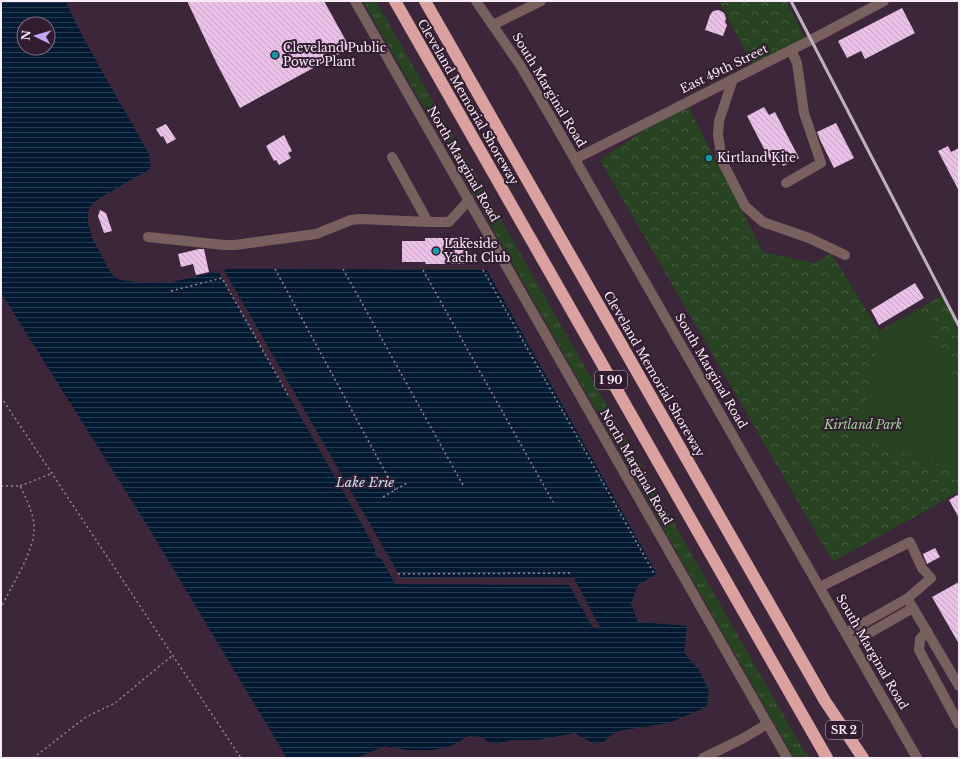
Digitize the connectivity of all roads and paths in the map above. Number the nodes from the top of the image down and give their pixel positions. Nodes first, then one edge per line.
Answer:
1 (355, 1) edge
2 (395, 1) edge
3 (425, 1) edge
4 (476, 1) edge
5 (541, 1) edge
6 (884, 1) edge
7 (493, 25) junction
8 (791, 50) junction
9 (733, 78) junction
10 (392, 157) dead end
11 (575, 159) junction
12 (786, 183) dead end
13 (469, 200) junction
14 (428, 222) junction
15 (148, 237) dead end
16 (845, 255) dead end
17 (275, 269) dead end
18 (343, 269) dead end
19 (423, 270) dead end
20 (483, 270) dead end
21 (171, 290) dead end
22 (1, 397) edge
23 (289, 397) dead end
24 (53, 474) junction
25 (407, 483) dead end
26 (1, 486) edge
27 (20, 486) junction
28 (464, 487) dead end
29 (396, 490) junction
30 (383, 497) dead end
31 (553, 502) dead end
32 (572, 573) dead end
33 (398, 574) dead end
34 (655, 575) dead end
35 (820, 587) junction
36 (908, 598) junction
37 (1, 608) edge
38 (913, 608) junction
39 (927, 631) junction
40 (846, 633) junction
41 (852, 643) junction
42 (173, 655) junction
43 (959, 686) edge
44 (825, 702) junction
45 (767, 724) junction
46 (959, 724) edge
47 (33, 758) edge
48 (241, 758) edge
49 (703, 758) edge
50 (787, 758) edge
51 (827, 758) edge
52 (856, 758) edge
53 (863, 758) edge
54 (917, 758) edge

1 - 13 street, North Marginal Road
2 - 51 highway, Cleveland Memorial Shoreway / I 90
3 - 44 highway, Cleveland Memorial Shoreway / I 90
4 - 7 street, South Marginal Road
5 - 7 street
6 - 8 street, East 49th Street
7 - 11 street, South Marginal Road
8 - 9 street, East 49th Street
8 - 12 street
9 - 11 street, East 49th Street
9 - 16 street
10 - 14 street
11 - 35 street, South Marginal Road
13 - 14 street
13 - 45 street, North Marginal Road
14 - 15 street
17 - 29 path
18 - 28 path
19 - 31 path
20 - 34 path
21 - 23 path
22 - 24 path
24 - 27 path
24 - 42 path
25 - 29 path
26 - 27 path
27 - 37 path
29 - 30 path
32 - 33 path
35 - 36 street
35 - 40 street, South Marginal Road
36 - 38 street
36 - 40 street
38 - 39 street
38 - 41 street
39 - 43 street
39 - 46 street
40 - 41 street, South Marginal Road
41 - 54 street, South Marginal Road
42 - 47 path
42 - 48 path
44 - 52 highway, I 90
44 - 53 highway, Cleveland Memorial Shoreway / SR 2
45 - 49 street
45 - 50 street, North Marginal Road

